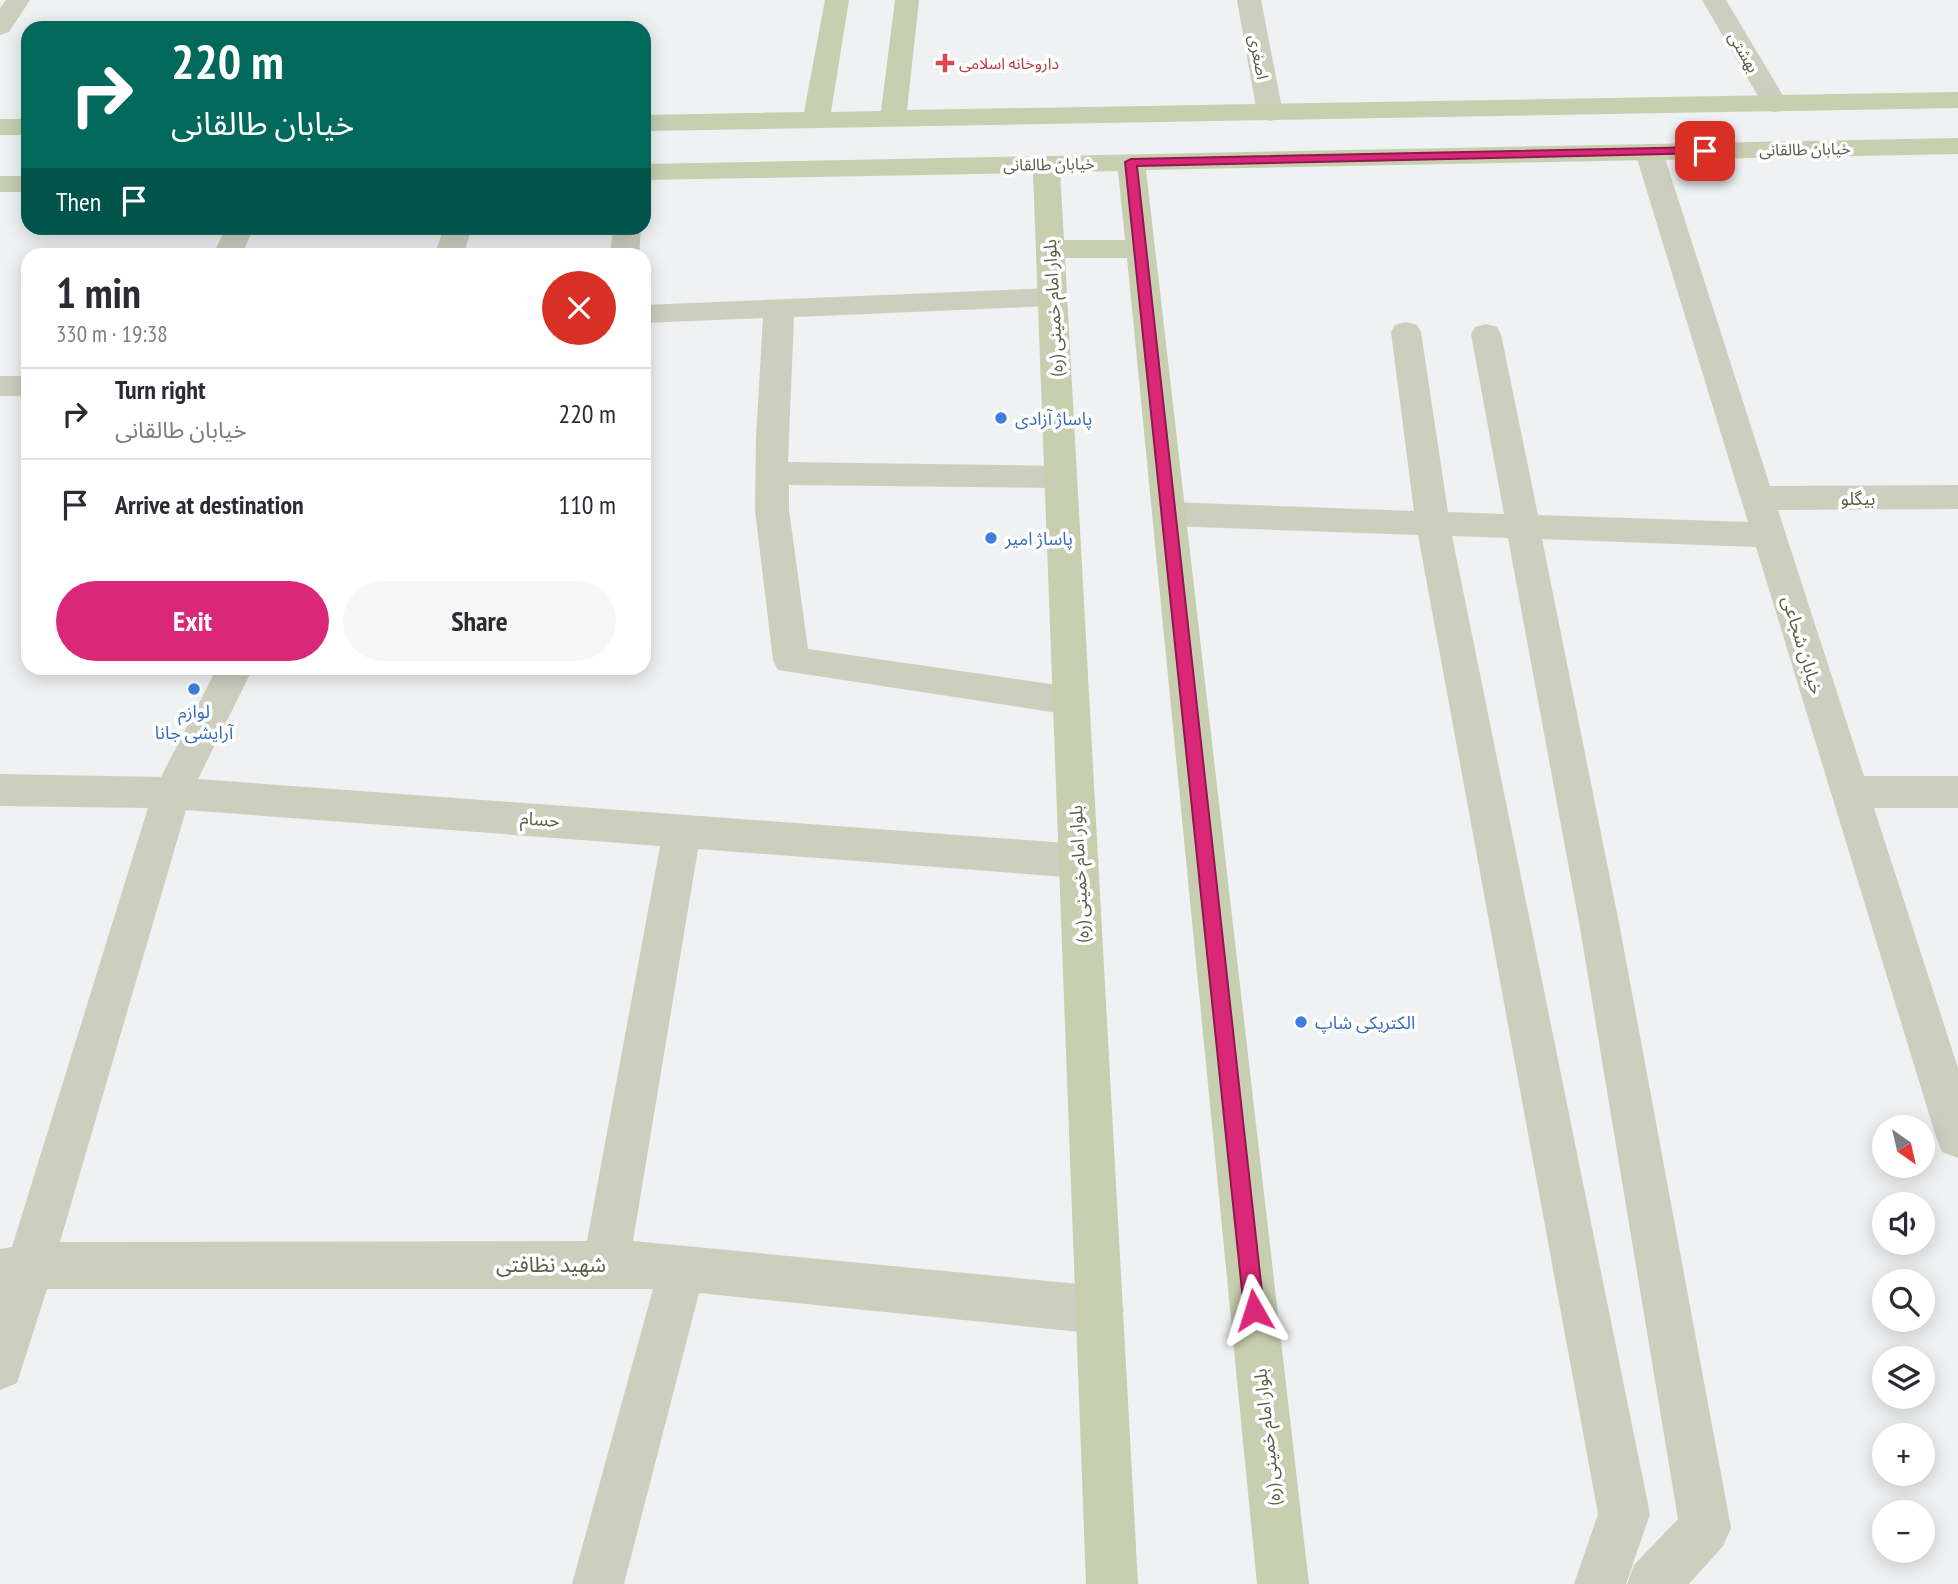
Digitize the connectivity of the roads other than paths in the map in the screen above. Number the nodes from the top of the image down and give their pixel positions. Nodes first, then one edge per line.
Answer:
1 (18, 0) edge
2 (837, 0) edge
3 (907, 0) edge
4 (1249, 0) edge
5 (1714, 0) edge
6 (0, 27) edge
7 (1958, 100) edge
8 (1891, 102) junction
9 (1774, 104) junction
10 (1270, 113) junction
11 (893, 120) junction
12 (816, 121) junction
13 (651, 123) edge
14 (0, 127) edge
15 (21, 127) edge
16 (1958, 146) edge
17 (1899, 147) junction
18 (1649, 152) junction
19 (1131, 162) junction
20 (1046, 164) junction
21 (651, 172) edge
22 (0, 184) edge
23 (21, 184) edge
24 (1050, 249) junction
25 (1140, 249) junction
26 (1052, 297) junction
27 (779, 310) junction
28 (651, 314) edge
29 (1406, 332) dead end
30 (1486, 334) dead end
31 (0, 386) edge
32 (21, 386) edge
33 (772, 473) junction
34 (1061, 477) junction
35 (1958, 497) edge
36 (1758, 498) junction
37 (1169, 514) junction
38 (1433, 524) junction
39 (1524, 527) junction
40 (1769, 535) junction
41 (231, 675) edge
42 (1071, 701) junction
43 (0, 790) edge
44 (1849, 792) junction
45 (1958, 792) edge
46 (172, 793) junction
47 (682, 830) junction
48 (1079, 860) junction
49 (1958, 1137) edge
50 (606, 1264) junction
51 (682, 1269) junction
52 (14, 1270) edge
53 (1100, 1310) junction
54 (0, 1366) edge
55 (598, 1584) edge
56 (1112, 1584) edge
57 (1283, 1584) edge
58 (1600, 1584) edge
59 (1653, 1584) edge

1 - 6 street
2 - 12 main road
3 - 11 main road
4 - 10 street, اصغری
5 - 9 street, بهشتی
7 - 8 main road
8 - 9 main road
8 - 17 main road
9 - 10 main road
10 - 11 main road
11 - 12 main road
12 - 13 main road
14 - 15 main road
16 - 17 main road, خیابان طالقانی
17 - 18 main road, خیابان طالقانی
18 - 19 main road, خیابان طالقانی
18 - 36 street, خیابان شجاعی
19 - 20 main road, خیابان طالقانی
19 - 25 main road, بلوار امام خمینی (ره)
20 - 21 main road, خیابان طالقانی
20 - 24 main road, بلوار امام خمینی (ره)
22 - 23 main road
24 - 25 main road
24 - 26 main road, بلوار امام خمینی (ره)
25 - 37 main road, بلوار امام خمینی (ره)
26 - 27 street
26 - 34 main road, بلوار امام خمینی (ره)
27 - 28 street
27 - 33 street
29 - 38 street
30 - 39 street
31 - 32 street
33 - 34 street
33 - 42 street
34 - 42 main road, بلوار امام خمینی (ره)
35 - 36 street, بیگلو
36 - 40 street, خیابان شجاعی
37 - 38 street
37 - 57 main road, بلوار امام خمینی (ره)
38 - 39 street
38 - 58 street
39 - 40 street
39 - 59 street
40 - 44 street, خیابان شجاعی
41 - 46 street
42 - 48 main road, بلوار امام خمینی (ره)
43 - 46 street, حسام
44 - 45 street
44 - 49 street, خیابان شجاعی
46 - 47 street, حسام
46 - 52 street
47 - 48 street, حسام
47 - 50 street
48 - 53 main road, بلوار امام خمینی (ره)
50 - 51 street, شهید نظافتی
50 - 52 street, شهید نظافتی
51 - 53 street, شهید نظافتی
51 - 55 street
52 - 54 street
53 - 56 main road, بلوار امام خمینی (ره)

